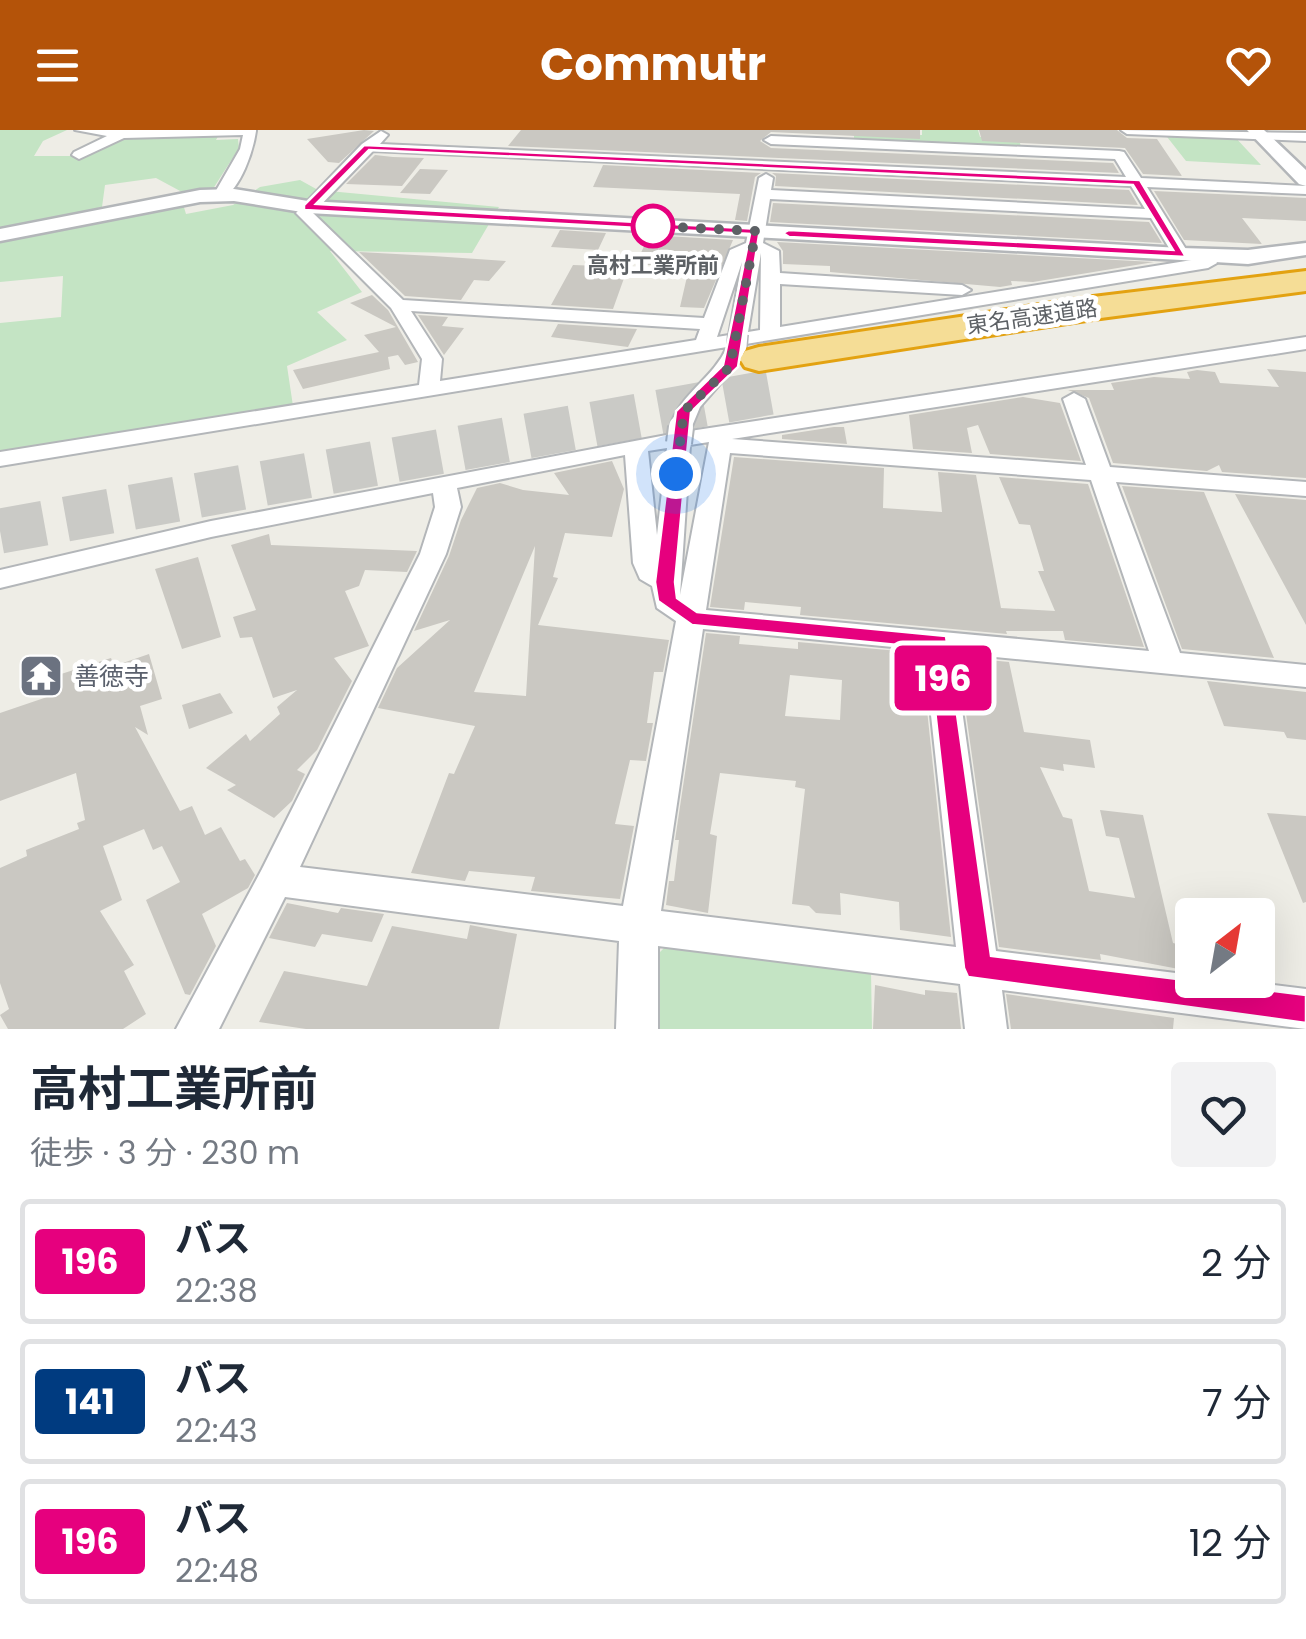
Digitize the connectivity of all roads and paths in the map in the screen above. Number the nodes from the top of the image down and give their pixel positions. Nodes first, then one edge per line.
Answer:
1 (82, 130) edge
2 (250, 130) edge
3 (385, 130) edge
4 (1127, 130) edge
5 (1144, 130) edge
6 (128, 132) edge
7 (1258, 133) edge
8 (772, 135) edge
9 (1306, 137) edge
10 (367, 148) junction
11 (79, 155) dead end
12 (768, 166) junction
13 (1306, 180) edge
14 (1136, 182) junction
15 (1306, 190) edge
16 (222, 194) junction
17 (763, 194) junction
18 (308, 207) junction
19 (1157, 214) junction
20 (0, 235) edge
21 (755, 239) junction
22 (1306, 249) edge
23 (1181, 254) junction
24 (1204, 255) junction
25 (769, 278) junction
26 (1306, 281) edge
27 (1001, 296) junction
28 (398, 305) junction
29 (1306, 308) edge
30 (708, 334) junction
31 (751, 343) junction
32 (1306, 343) edge
33 (429, 388) junction
34 (788, 389) tunnel mouth
35 (1074, 399) dead end
36 (721, 438) junction
37 (636, 446) junction
38 (0, 463) edge
39 (1101, 473) junction
40 (444, 483) junction
41 (1306, 488) edge
42 (158, 541) junction
43 (0, 562) edge
44 (0, 580) edge
45 (665, 582) junction
46 (692, 618) junction
47 (938, 641) junction
48 (1168, 663) junction
49 (1306, 676) edge
50 (274, 880) junction
51 (638, 926) junction
52 (978, 968) junction
53 (1306, 1009) edge
54 (197, 1029) edge
55 (637, 1029) edge
56 (986, 1029) edge

1 - 6 street
2 - 6 street
2 - 16 street
3 - 10 street
4 - 5 street
5 - 7 street
6 - 11 street
7 - 9 street
7 - 13 street
8 - 12 street
8 - 14 street
10 - 12 street
10 - 18 street
12 - 14 street
12 - 17 street
14 - 15 street
14 - 19 street
16 - 18 street
16 - 20 street
17 - 19 street
17 - 21 street
18 - 21 street
18 - 28 street
19 - 23 street
21 - 23 street
21 - 25 street
21 - 30 street
21 - 31 street
22 - 24 street
23 - 24 street
24 - 27 street
25 - 27 street
25 - 31 street
26 - 31 highway, 東名高速道路
27 - 31 street
28 - 30 street
28 - 33 street
29 - 34 highway, 東名高速道路
30 - 31 street
30 - 33 street
31 - 45 street
32 - 36 street
33 - 38 street
35 - 39 street
36 - 37 street
36 - 39 street
36 - 46 street
37 - 40 street
37 - 45 street
39 - 41 street
39 - 48 street
40 - 42 street
40 - 50 street
42 - 43 street
42 - 44 street
45 - 46 street
46 - 47 street
46 - 51 street
47 - 48 street
47 - 52 street
48 - 49 street
50 - 51 street
50 - 54 street
51 - 52 street
51 - 55 street
52 - 53 street
52 - 56 street

